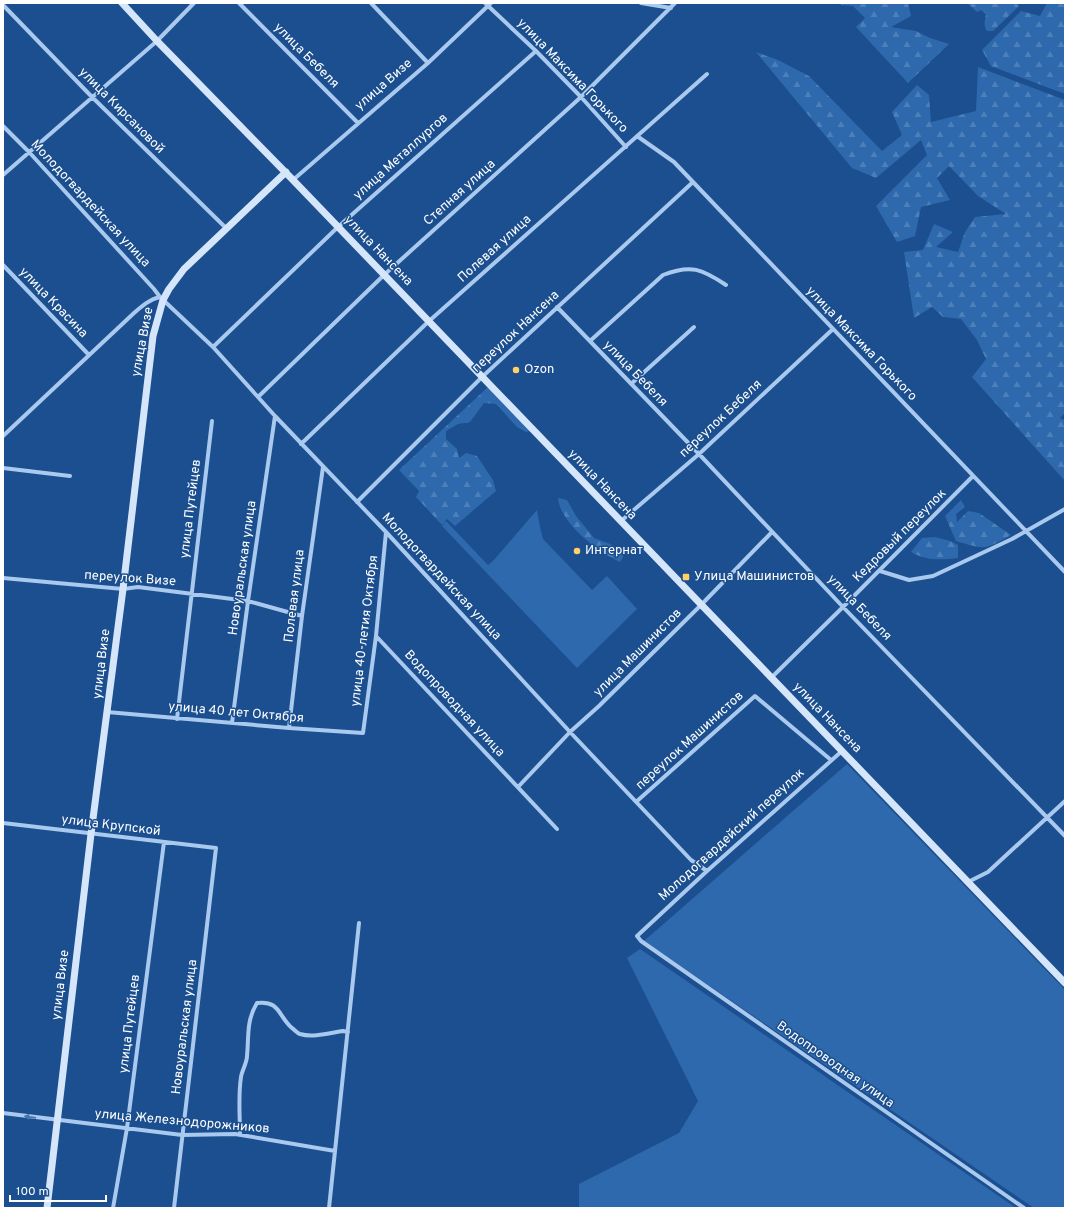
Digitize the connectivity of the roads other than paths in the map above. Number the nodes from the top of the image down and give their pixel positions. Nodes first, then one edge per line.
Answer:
1 (122, 3) edge
2 (194, 3) edge
3 (239, 3) edge
4 (371, 3) edge
5 (641, 3) edge
6 (676, 3) edge
7 (488, 4) edge
8 (3, 5) edge
9 (671, 8) junction
10 (157, 41) junction
11 (536, 51) junction
12 (428, 63) junction
13 (708, 74) dead end
14 (92, 97) junction
15 (581, 97) junction
16 (358, 123) junction
17 (3, 126) edge
18 (637, 136) junction
19 (626, 147) junction
20 (29, 152) junction
21 (286, 172) junction
22 (3, 175) edge
23 (293, 180) junction
24 (693, 182) junction
25 (338, 227) junction
26 (226, 228) junction
27 (3, 265) edge
28 (384, 275) junction
29 (726, 285) dead end
30 (162, 298) junction
31 (557, 307) junction
32 (428, 322) junction
33 (694, 327) dead end
34 (832, 329) junction
35 (590, 341) junction
36 (213, 347) junction
37 (89, 355) junction
38 (482, 377) junction
39 (631, 384) junction
40 (258, 397) junction
41 (275, 416) junction
42 (212, 421) dead end
43 (3, 436) edge
44 (301, 444) junction
45 (699, 454) junction
46 (323, 467) junction
47 (3, 468) edge
48 (70, 476) dead end
49 (973, 476) junction
50 (357, 502) junction
51 (1065, 509) edge
52 (621, 522) junction
53 (386, 532) junction
54 (772, 532) junction
55 (1027, 532) junction
56 (880, 571) junction
57 (1065, 572) edge
58 (3, 578) edge
59 (123, 589) junction
60 (191, 594) junction
61 (248, 601) junction
62 (702, 604) junction
63 (843, 607) junction
64 (302, 616) junction
65 (376, 636) junction
66 (771, 678) junction
67 (107, 712) junction
68 (177, 719) junction
69 (232, 724) junction
70 (289, 728) junction
71 (570, 732) junction
72 (363, 733) joint
73 (842, 751) junction
74 (831, 760) junction
75 (518, 787) junction
76 (1065, 801) edge
77 (636, 802) junction
78 (1047, 817) junction
79 (3, 823) edge
80 (557, 829) dead end
81 (91, 834) junction
82 (1065, 836) edge
83 (164, 842) junction
84 (216, 848) joint
85 (707, 871) junction
86 (968, 882) junction
87 (359, 923) dead end
88 (637, 936) joint
89 (1065, 983) edge
90 (348, 1032) junction
91 (3, 1113) edge
92 (57, 1120) junction
93 (127, 1128) junction
94 (182, 1135) junction
95 (240, 1135) junction
96 (335, 1151) junction
97 (47, 1208) edge
98 (113, 1208) edge
99 (174, 1208) edge
100 (329, 1208) edge
101 (1024, 1208) edge

1 - 10 main road, улица Нансена
2 - 10 street
3 - 16 street, улица Бебеля
4 - 12 street
5 - 9 street
6 - 9 street, Степная улица
7 - 11 street, улица Максима Горького
7 - 12 street, улица Визе
8 - 14 street, улица Кирсановой
9 - 15 street, Степная улица
10 - 14 street
10 - 21 main road, улица Нансена
11 - 15 street, улица Максима Горького
11 - 25 street, улица Металлургов
12 - 16 street, улица Визе
13 - 18 street, Полевая улица
14 - 20 street
14 - 26 street, улица Кирсановой
15 - 19 street, улица Максима Горького
15 - 28 street, Степная улица
16 - 23 street, улица Визе
17 - 20 street, Молодогвардейская улица
18 - 19 street, Полевая улица
18 - 24 street, улица Максима Горького
19 - 32 street, Полевая улица
20 - 22 street
20 - 30 street, Молодогвардейская улица
21 - 23 main road, улица Нансена
21 - 26 main road, улица Визе
23 - 25 main road, улица Нансена
24 - 31 street, переулок Нансена
24 - 34 street, улица Максима Горького
25 - 28 main road, улица Нансена
25 - 36 street, улица Металлургов
26 - 30 main road, улица Визе
27 - 37 street, улица Красина
28 - 32 main road, улица Нансена
28 - 40 street, Степная улица
29 - 35 street
30 - 36 street, Молодогвардейская улица
30 - 37 street
30 - 59 main road, улица Визе
31 - 35 street, улица Бебеля
31 - 38 street, переулок Нансена
32 - 38 main road, улица Нансена
32 - 44 street, Полевая улица
33 - 39 street
34 - 45 street, переулок Бебеля
34 - 49 street, улица Максима Горького
35 - 39 street, улица Бебеля
36 - 40 street, Молодогвардейская улица
37 - 43 street
38 - 50 street, переулок Нансена
38 - 52 main road, улица Нансена
39 - 45 street, улица Бебеля
40 - 41 street, Молодогвардейская улица
41 - 44 street, Молодогвардейская улица
41 - 61 street, Новоуральская улица
42 - 60 street, улица Путейцев
44 - 46 street, Молодогвардейская улица
45 - 52 street, переулок Бебеля
45 - 54 street, улица Бебеля
46 - 50 street, Молодогвардейская улица
46 - 64 street, Полевая улица
47 - 48 street
49 - 55 street, улица Максима Горького
49 - 56 street, Кедровый переулок
50 - 53 street, Молодогвардейская улица
51 - 55 street
52 - 62 main road, улица Нансена
53 - 65 street, улица 40-летия Октября
53 - 71 street, Молодогвардейская улица
54 - 62 street, улица Машинистов
54 - 63 street, улица Бебеля
55 - 56 street
55 - 57 street, улица Максима Горького
56 - 63 street, Кедровый переулок
58 - 59 street, переулок Визе
59 - 60 street, переулок Визе
59 - 67 main road, улица Визе
60 - 61 street, переулок Визе
60 - 68 street, улица Путейцев
61 - 64 street, переулок Визе
61 - 69 street, Новоуральская улица
62 - 66 main road, улица Нансена
62 - 71 street, улица Машинистов
63 - 66 street, Кедровый переулок
63 - 78 street, улица Бебеля
64 - 70 street, Полевая улица
65 - 72 street, улица 40-летия Октября
65 - 75 street, Водопроводная улица
66 - 73 main road, улица Нансена
67 - 68 street, улица 40 лет Октября
67 - 81 main road, улица Визе
68 - 69 street, улица 40 лет Октября
69 - 70 street, улица 40 лет Октября
70 - 72 street, улица 40 лет Октября
71 - 75 street, улица Машинистов
71 - 77 street, Молодогвардейская улица
73 - 74 street, Молодогвардейский переулок
73 - 86 main road, улица Нансена
74 - 77 street, переулок Машинистов
74 - 85 street, Молодогвардейский переулок
75 - 80 street, Водопроводная улица
76 - 78 street
77 - 85 street, Молодогвардейская улица
78 - 82 street, улица Бебеля
78 - 86 street
79 - 81 street, улица Крупской
81 - 83 street, улица Крупской
81 - 92 main road, улица Визе
83 - 84 street, улица Крупской
83 - 93 street, улица Путейцев
84 - 94 street, Новоуральская улица
85 - 88 street, Молодогвардейский переулок
86 - 89 main road, улица Нансена
87 - 90 street
88 - 101 street, Водопроводная улица
90 - 95 street
90 - 96 street
92 -> 91 street, улица Железнодорожников
92 - 93 street, улица Железнодорожников
92 - 97 main road, улица Визе
93 - 94 street, улица Железнодорожников
93 - 98 street, улица Путейцев
94 - 95 street, улица Железнодорожников
94 - 99 street, Новоуральская улица
95 - 96 street, улица Железнодорожников
96 - 100 street

